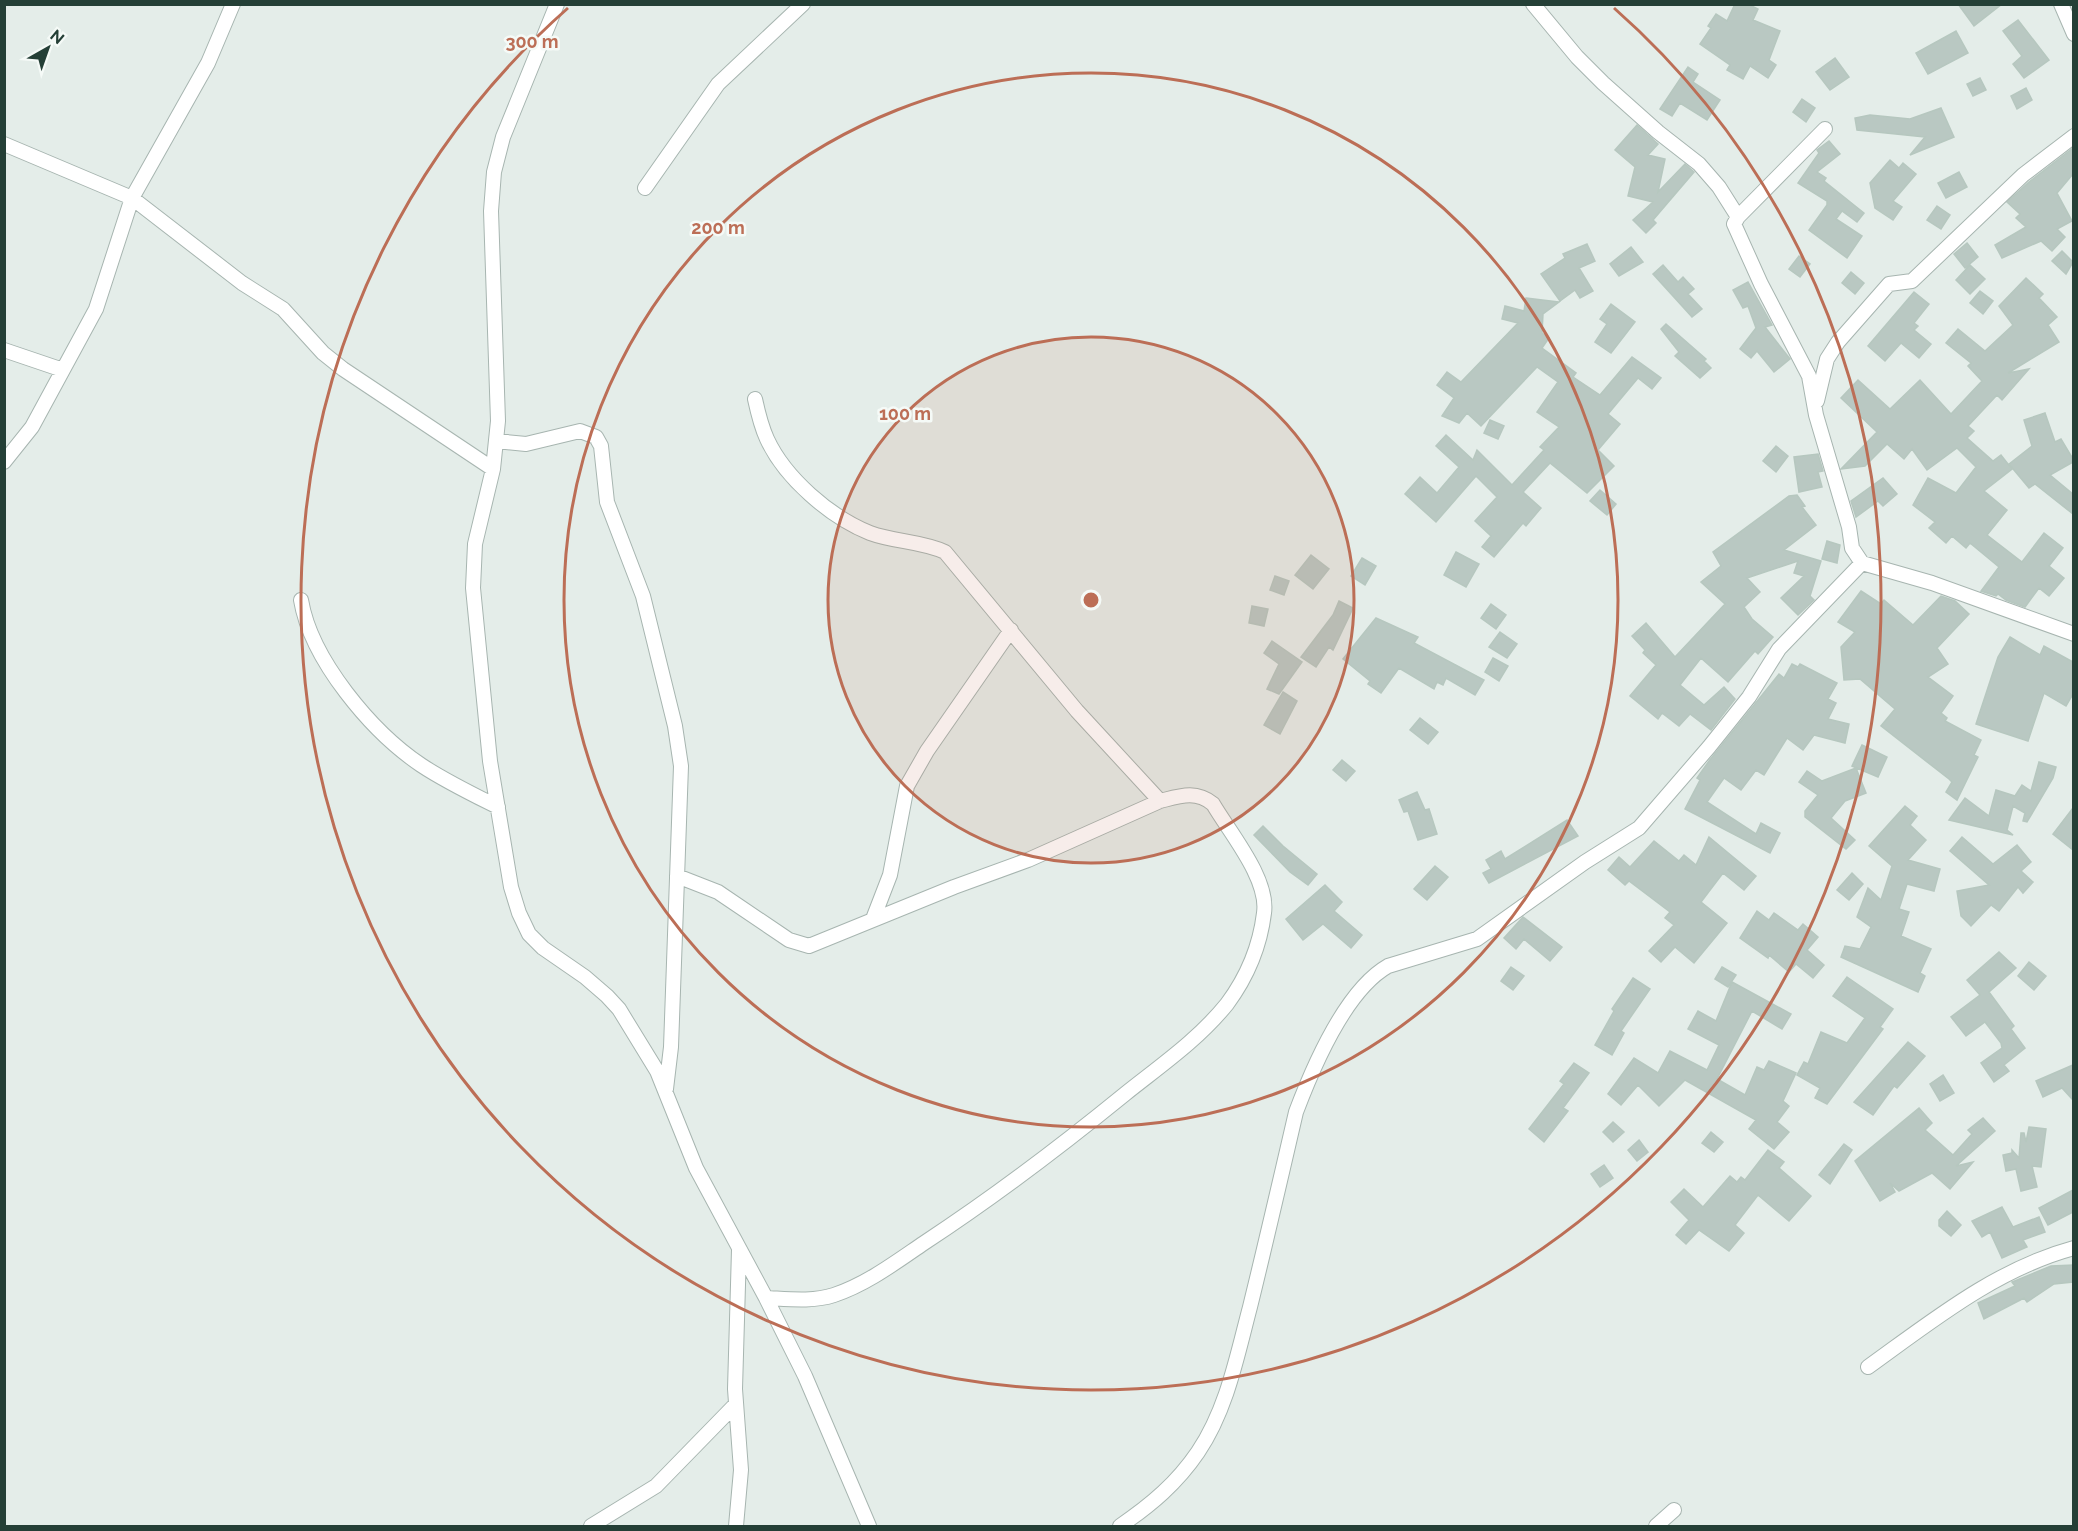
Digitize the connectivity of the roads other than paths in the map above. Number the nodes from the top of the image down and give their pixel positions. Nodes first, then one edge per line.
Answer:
1 (233, 4) edge
2 (557, 4) edge
3 (803, 4) edge
4 (1533, 4) edge
5 (2061, 4) edge
6 (2073, 34) edge
7 (1825, 129) dead end
8 (2073, 136) edge
9 (4, 144) edge
10 (645, 188) dead end
11 (132, 198) junction
12 (1738, 217) junction
13 (4, 350) edge
14 (63, 370) junction
15 (755, 399) dead end
16 (1816, 415) junction
17 (496, 441) junction
18 (4, 462) edge
19 (493, 469) junction
20 (1862, 563) junction
21 (301, 600) dead end
22 (1011, 630) junction
23 (2073, 634) edge
24 (1160, 801) junction
25 (498, 807) junction
26 (677, 876) junction
27 (873, 919) junction
28 (666, 1091) junction
29 (2073, 1248) edge
30 (739, 1249) junction
31 (766, 1298) junction
32 (1868, 1367) dead end
33 (736, 1404) junction
34 (1674, 1510) dead end
35 (591, 1527) edge
36 (736, 1527) edge
37 (869, 1527) edge
38 (1120, 1527) edge
39 (1656, 1527) edge

1 - 11 street
2 - 17 street
3 - 10 street
4 - 12 street
5 - 6 street
7 - 12 street
8 - 16 street
9 - 11 street
11 - 14 street
11 - 19 street
12 - 16 street
13 - 14 street
14 - 18 street
15 - 22 street
16 - 20 street
17 - 19 street
17 - 26 street
19 - 25 street
20 - 23 street
20 - 38 street
21 - 25 street
22 - 24 street
22 - 27 street
24 - 27 street
24 - 31 street
25 - 28 street
26 - 27 street
26 - 28 street
28 - 30 street
29 - 32 street
30 - 31 street
30 - 33 street
31 - 37 street
33 - 35 street
33 - 36 street
34 - 39 street

